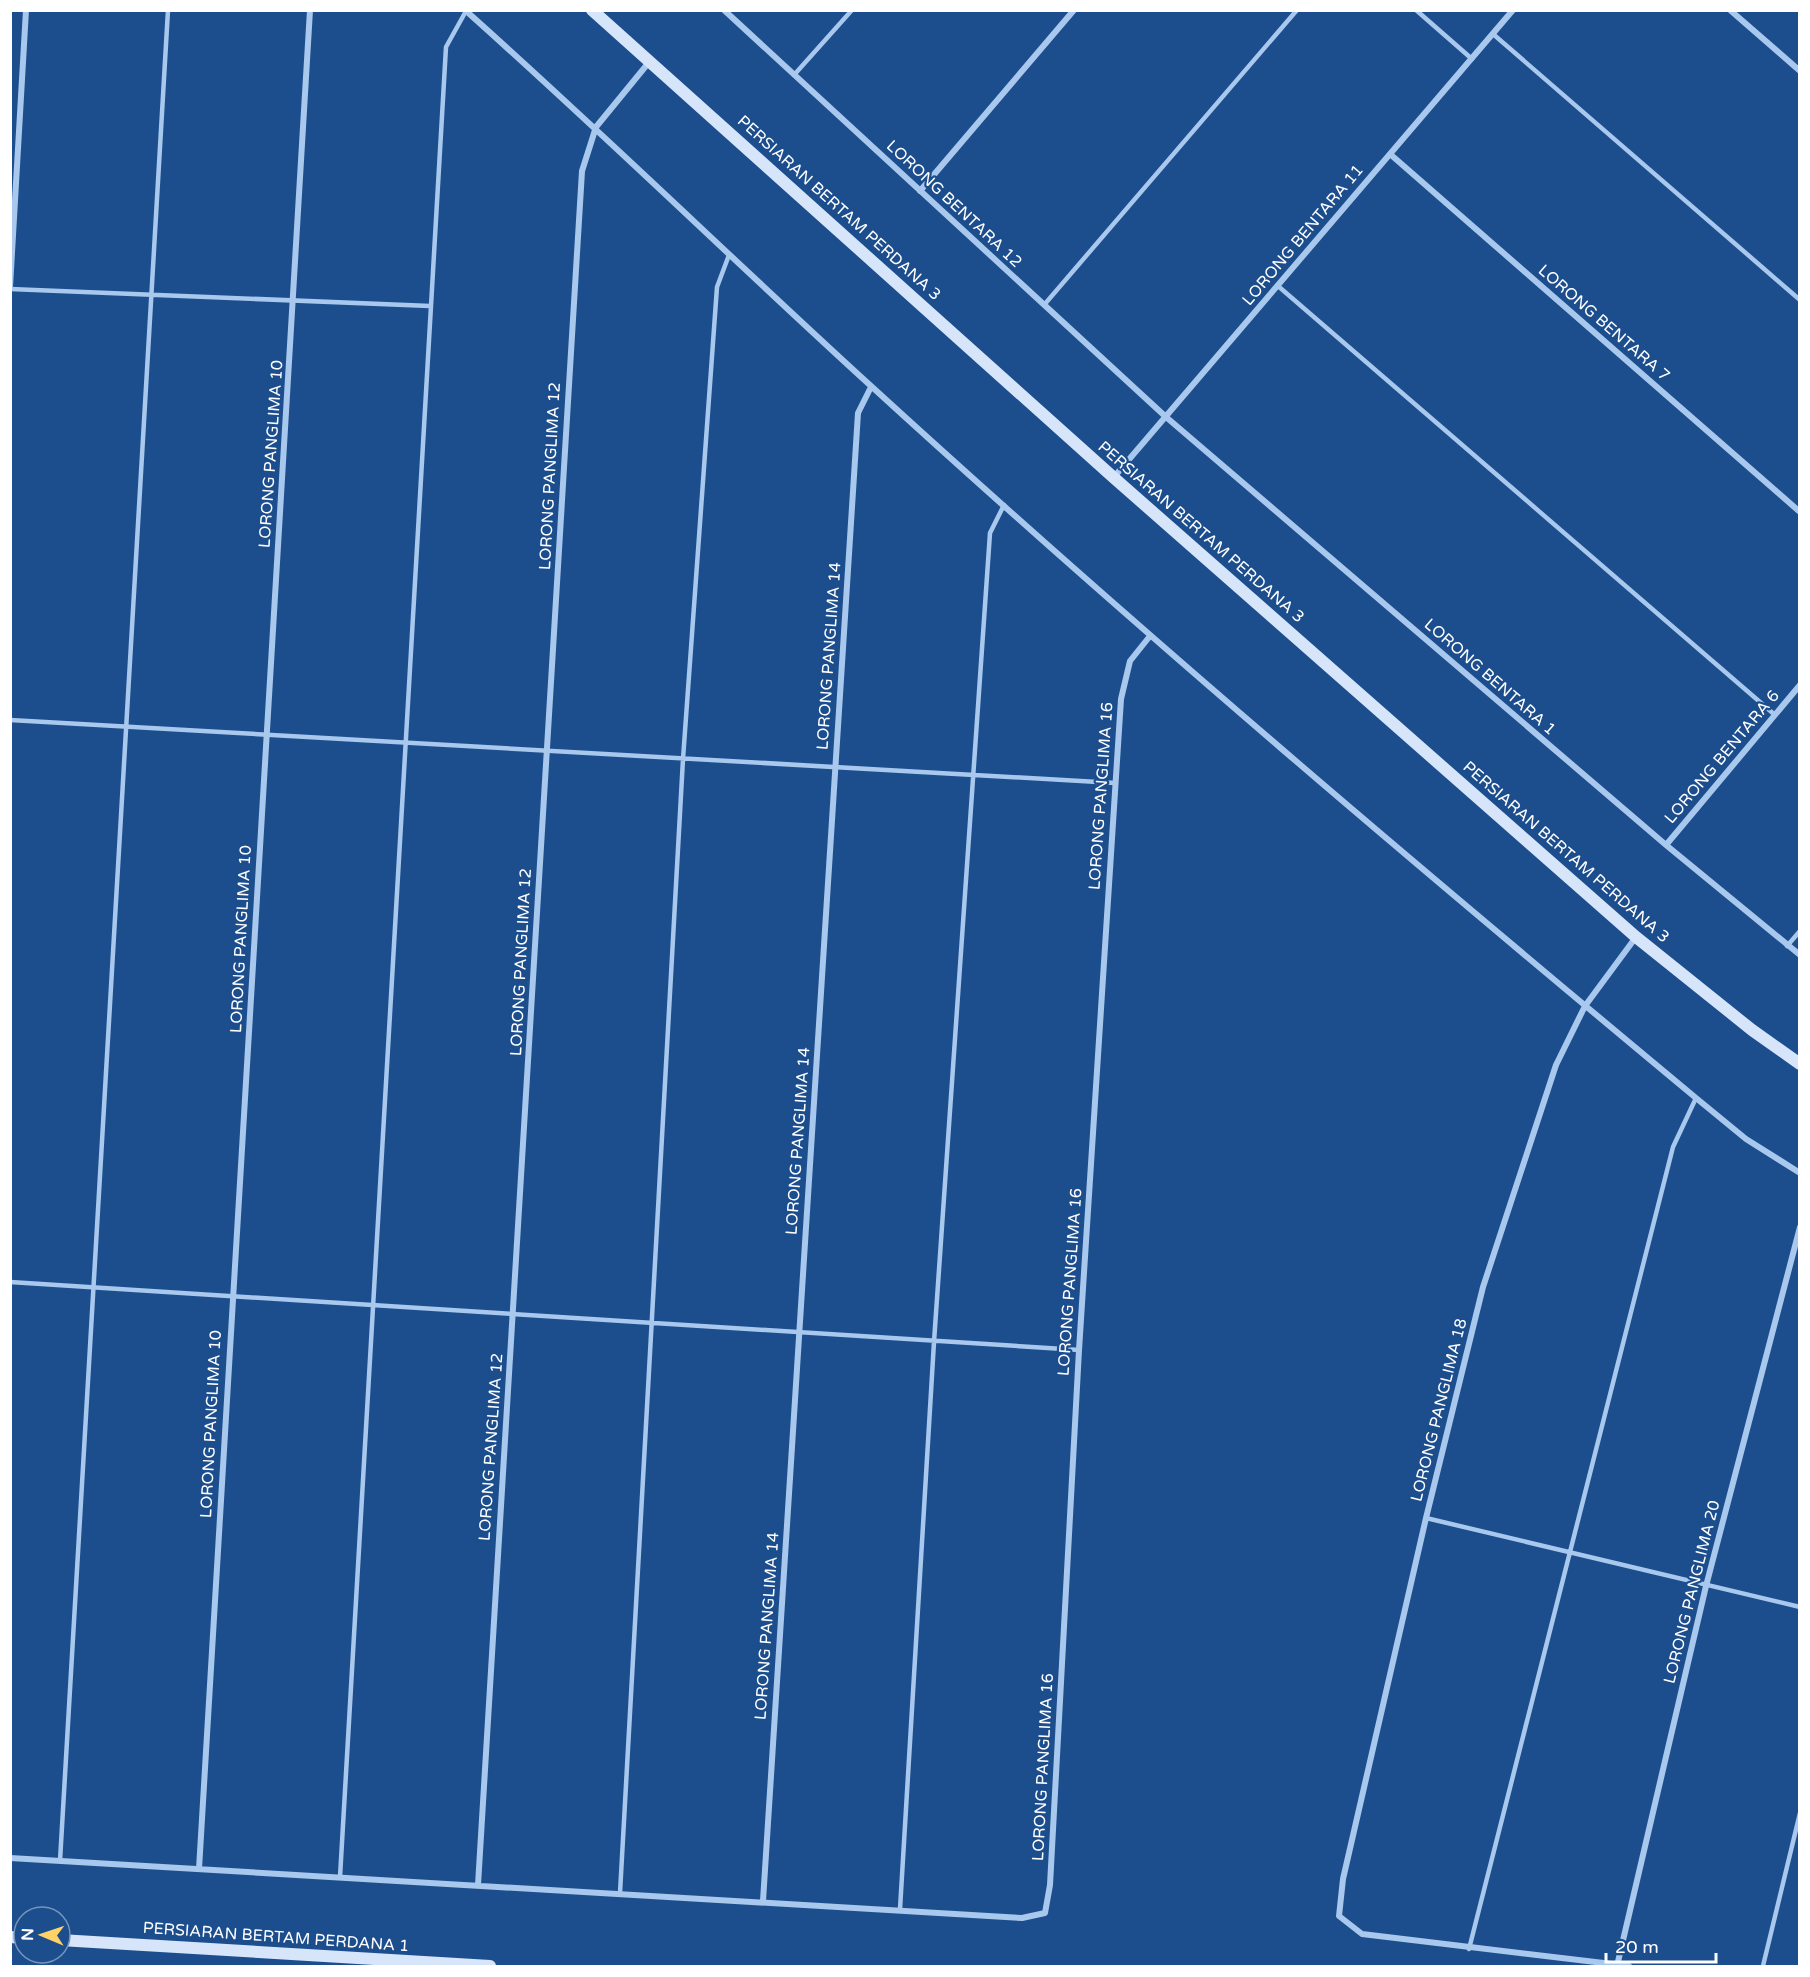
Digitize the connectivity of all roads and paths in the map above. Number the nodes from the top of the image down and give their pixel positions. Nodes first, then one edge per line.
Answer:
1 (26, 10) edge
2 (168, 10) edge
3 (310, 10) edge
4 (592, 10) edge
5 (724, 10) edge
6 (852, 10) edge
7 (1074, 10) edge
8 (1297, 10) edge
9 (1416, 10) edge
10 (1513, 10) edge
11 (1730, 10) edge
12 (465, 11) edge
13 (1493, 34) junction
14 (1472, 59) junction
15 (650, 61) junction
16 (1800, 71) edge
17 (794, 75) junction
18 (597, 127) junction
19 (1390, 154) junction
20 (920, 190) junction
21 (729, 255) junction
22 (1278, 286) junction
23 (10, 288) edge
24 (151, 295) junction
25 (295, 300) junction
26 (1800, 300) edge
27 (1044, 305) junction
28 (430, 306) junction
29 (871, 387) junction
30 (1166, 417) junction
31 (1113, 477) junction
32 (1004, 505) junction
33 (1800, 512) edge
34 (1150, 636) junction
35 (1800, 686) edge
36 (1775, 715) junction
37 (10, 720) edge
38 (126, 726) junction
39 (267, 735) junction
40 (405, 743) junction
41 (547, 751) junction
42 (683, 759) junction
43 (835, 768) junction
44 (975, 776) junction
45 (1115, 783) junction
46 (1666, 846) junction
47 (1800, 931) edge
48 (1636, 937) junction
49 (1787, 946) junction
50 (1800, 955) edge
51 (1585, 1006) junction
52 (1800, 1064) edge
53 (1696, 1098) junction
54 (1800, 1173) edge
55 (1800, 1227) edge
56 (10, 1282) edge
57 (93, 1287) junction
58 (232, 1296) junction
59 (372, 1306) junction
60 (513, 1314) junction
61 (650, 1323) junction
62 (799, 1333) junction
63 (934, 1342) junction
64 (1079, 1350) junction
65 (1426, 1518) junction
66 (1570, 1553) junction
67 (1706, 1586) junction
68 (1800, 1607) edge
69 (1800, 1813) edge
70 (10, 1858) edge
71 (60, 1861) junction
72 (199, 1869) junction
73 (340, 1877) junction
74 (478, 1885) junction
75 (620, 1893) junction
76 (763, 1901) junction
77 (900, 1909) junction
78 (72, 1941) edge
79 (1469, 1949) junction
80 (490, 1966) edge
81 (1617, 1966) edge
82 (1629, 1966) edge
83 (1763, 1966) edge

1 - 23 street
2 - 24 lane
3 - 25 street, LORONG PANGLIMA 10
4 - 15 street, PERSIARAN BERTAM PERDANA 3
5 - 17 street, LORONG BENTARA 12
6 - 17 lane
7 - 20 street
8 - 27 lane
9 - 14 lane
10 - 13 street, LORONG BENTARA 11
11 - 16 street
12 - 18 street
12 - 28 lane
13 - 14 street, LORONG BENTARA 11
13 - 26 lane
14 - 19 street, LORONG BENTARA 11
15 - 18 street, LORONG PANGLIMA 12
15 - 31 street, PERSIARAN BERTAM PERDANA 3
17 - 20 street, LORONG BENTARA 12
18 - 21 street
18 - 41 street, LORONG PANGLIMA 12
19 - 22 street, LORONG BENTARA 11
19 - 33 street, LORONG BENTARA 7
20 - 27 street, LORONG BENTARA 12
21 - 29 street
21 - 42 lane
22 - 30 street, LORONG BENTARA 11
22 - 36 lane
23 - 24 lane
24 - 25 lane
24 - 38 lane
25 - 28 lane
25 - 39 street, LORONG PANGLIMA 10
27 - 30 street, LORONG BENTARA 12
28 - 40 lane
29 - 32 street
29 - 43 street, LORONG PANGLIMA 14
30 - 31 street, LORONG BENTARA 11
30 - 46 street, LORONG BENTARA 1
31 - 48 street, PERSIARAN BERTAM PERDANA 3
32 - 34 street
32 - 44 lane
34 - 45 street, LORONG PANGLIMA 16
34 - 51 street
35 - 36 street, LORONG BENTARA 6
36 - 46 street, LORONG BENTARA 6
37 - 38 lane
38 - 39 lane
38 - 57 lane
39 - 40 lane
39 - 58 street, LORONG PANGLIMA 10
40 - 41 lane
40 - 59 lane
41 - 42 lane
41 - 60 street, LORONG PANGLIMA 12
42 - 43 lane
42 - 61 lane
43 - 44 lane
43 - 62 street, LORONG PANGLIMA 14
44 - 45 lane
44 - 63 lane
45 - 64 street, LORONG PANGLIMA 16
46 - 49 street, LORONG BENTARA 1
47 - 49 lane
48 - 51 street, LORONG PANGLIMA 18
48 - 52 street, PERSIARAN BERTAM PERDANA 3
49 - 50 street, LORONG BENTARA 1
51 - 53 street
51 - 65 street, LORONG PANGLIMA 18
53 - 54 street
53 - 66 lane
55 - 67 street, LORONG PANGLIMA 20
56 - 57 lane
57 - 58 lane
57 - 71 lane
58 - 59 lane
58 - 72 street, LORONG PANGLIMA 10
59 - 60 lane
59 - 73 lane
60 - 61 lane
60 - 74 street, LORONG PANGLIMA 12
61 - 62 lane
61 - 75 lane
62 - 63 lane
62 - 76 street, LORONG PANGLIMA 14
63 - 64 lane
63 - 77 lane
64 - 77 street, LORONG PANGLIMA 16
65 - 66 lane
65 - 79 street, LORONG PANGLIMA 18
66 - 67 lane
66 - 79 lane
67 - 68 lane
67 - 81 street, LORONG PANGLIMA 20
69 - 83 lane
70 - 71 street
71 - 72 street
72 - 73 street
73 - 74 street
74 - 75 street
75 - 76 street
76 - 77 street
78 - 80 street, PERSIARAN BERTAM PERDANA 1
79 - 81 street
81 - 82 street

